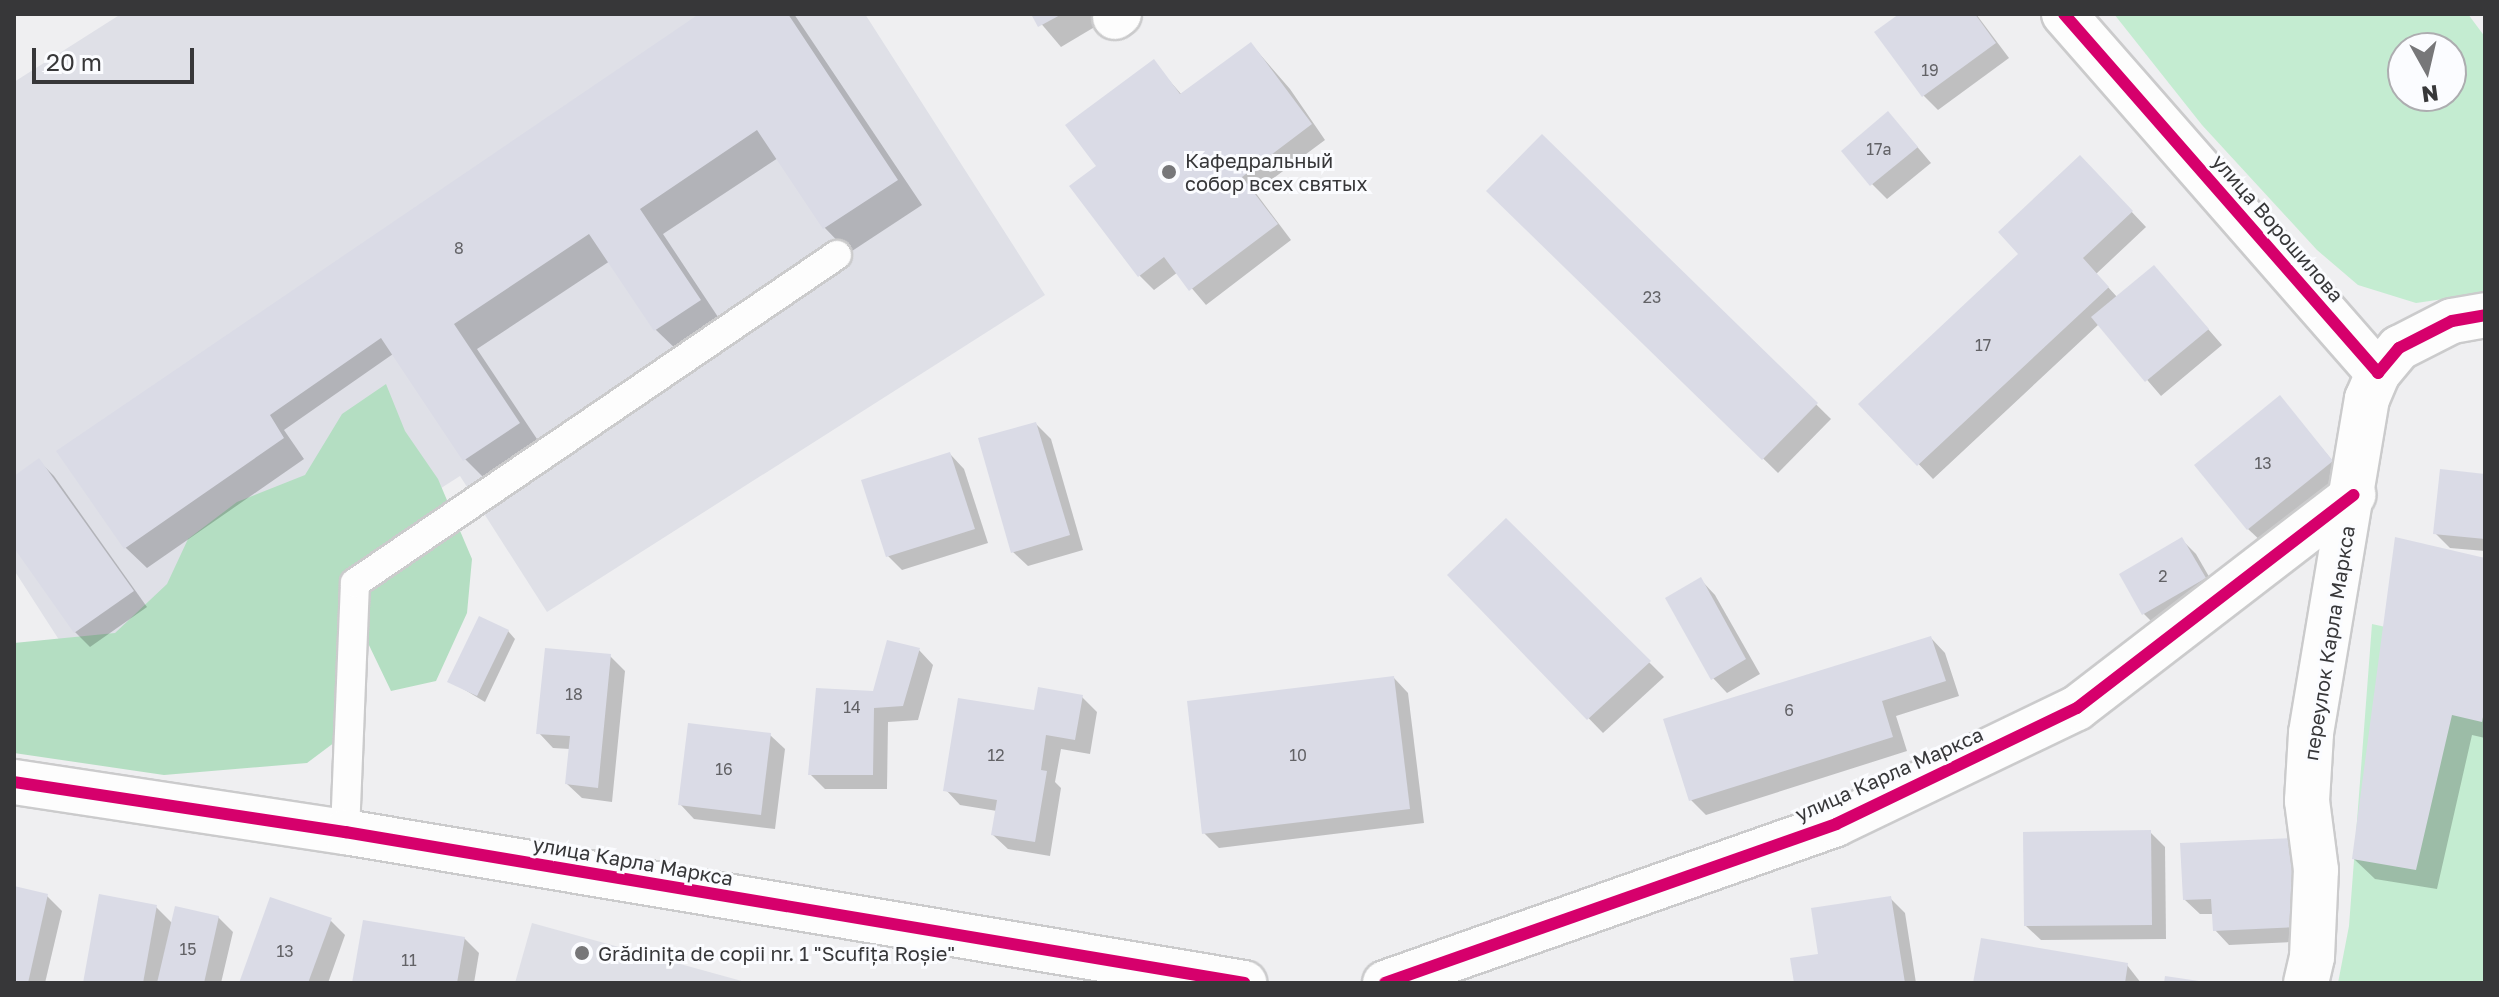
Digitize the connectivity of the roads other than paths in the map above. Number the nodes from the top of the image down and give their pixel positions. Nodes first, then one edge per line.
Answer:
1 (2064, 14) edge
2 (837, 255) dead end
3 (2485, 315) edge
4 (2378, 373) junction
5 (2354, 495) junction
6 (14, 782) edge
7 (345, 832) junction
8 (1244, 983) edge
9 (1385, 983) edge
10 (2306, 983) edge

1 - 4 street, улица Ворошилова
2 - 7 lane
3 - 4 street
4 - 5 street, переулок Карла Маркса
5 - 9 street, улица Карла Маркса
5 - 10 street, переулок Карла Маркса
6 - 7 street, улица Карла Маркса
7 - 8 street, улица Карла Маркса

